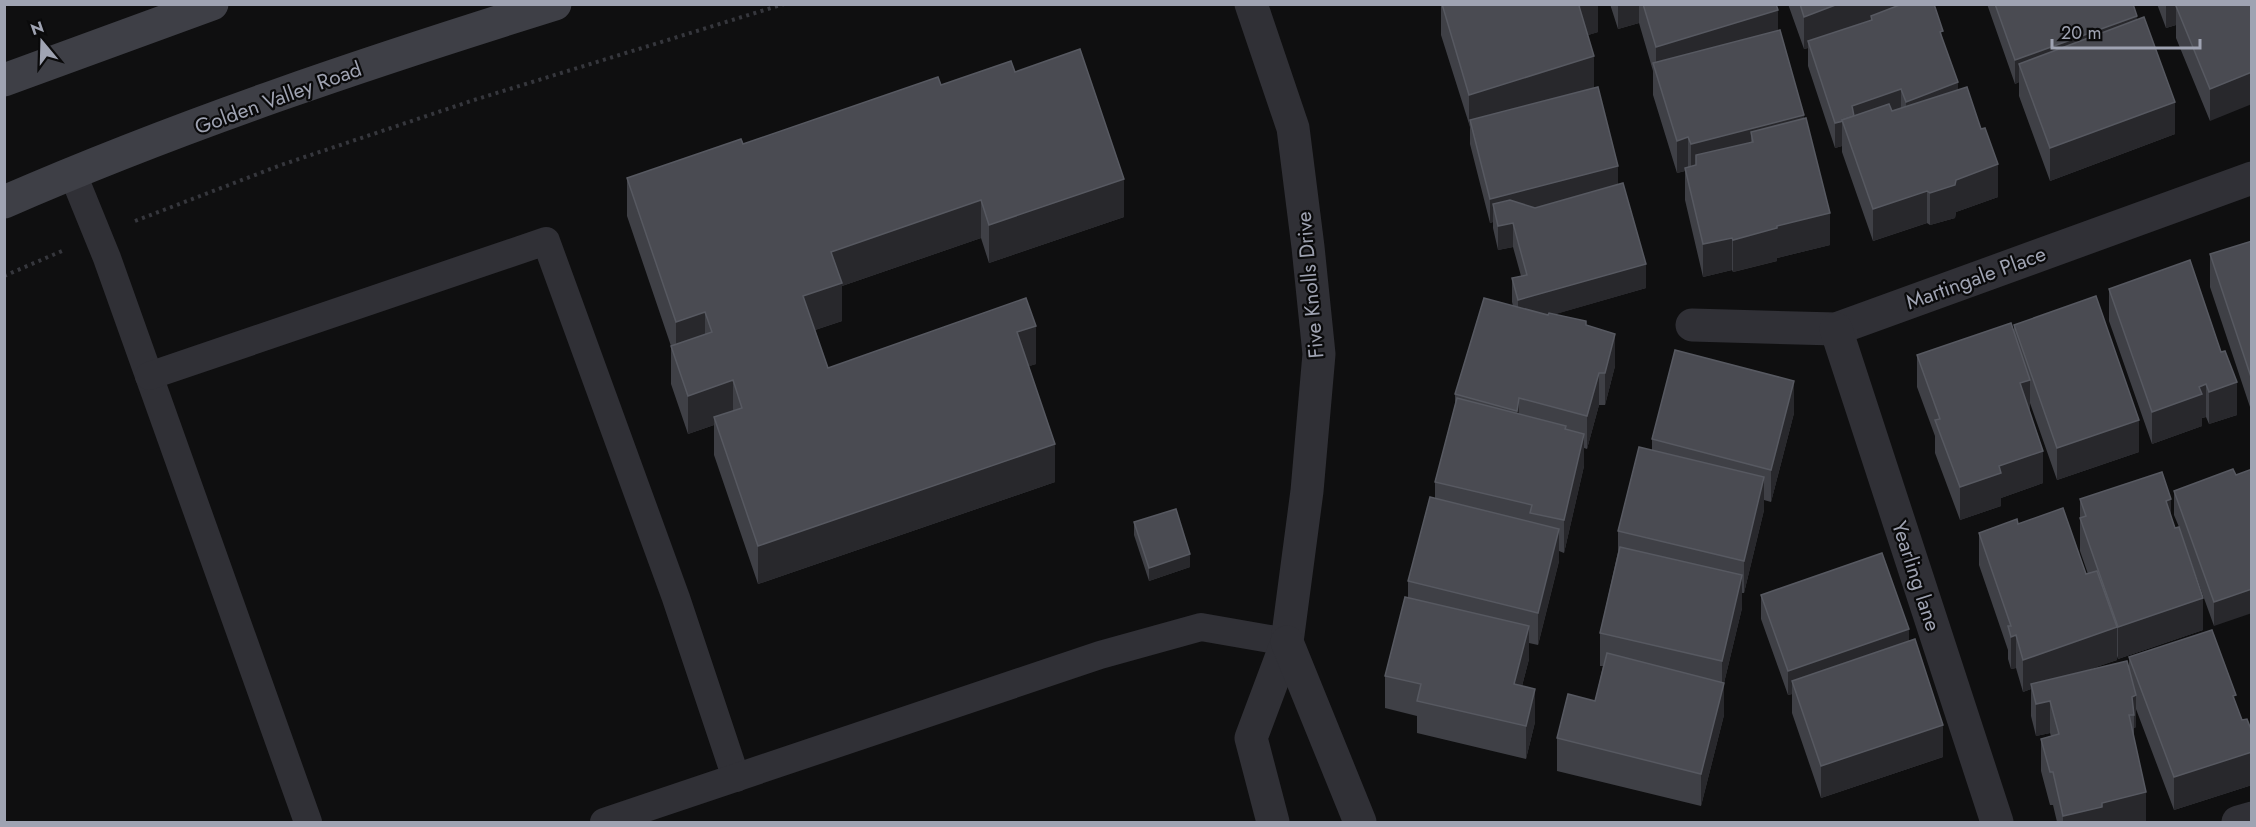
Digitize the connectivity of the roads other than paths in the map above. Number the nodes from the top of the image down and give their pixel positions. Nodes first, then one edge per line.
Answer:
1 (212, 4) edge
2 (555, 4) edge
3 (1251, 4) edge
4 (4, 80) edge
5 (72, 172) junction
6 (2252, 178) edge
7 (4, 202) edge
8 (1692, 326) dead end
9 (1836, 329) junction
10 (149, 376) junction
11 (1287, 642) junction
12 (736, 778) junction
13 (2252, 818) edge
14 (308, 822) edge
15 (604, 822) edge
16 (1273, 822) edge
17 (1360, 822) edge
18 (1997, 822) edge
19 (2238, 822) edge

1 - 4 main road
2 - 5 main road, Golden Valley Road
3 - 11 street, Five Knolls Drive
5 - 7 main road, Golden Valley Road
5 - 10 lane
6 - 9 street, Martingale Place
8 - 9 street, Martingale Place
9 - 18 street, Yearling lane
10 - 12 lane
10 - 14 lane
11 - 12 lane
11 - 16 street, Five Knolls Drive
11 - 17 street
12 - 15 lane
13 - 19 street

